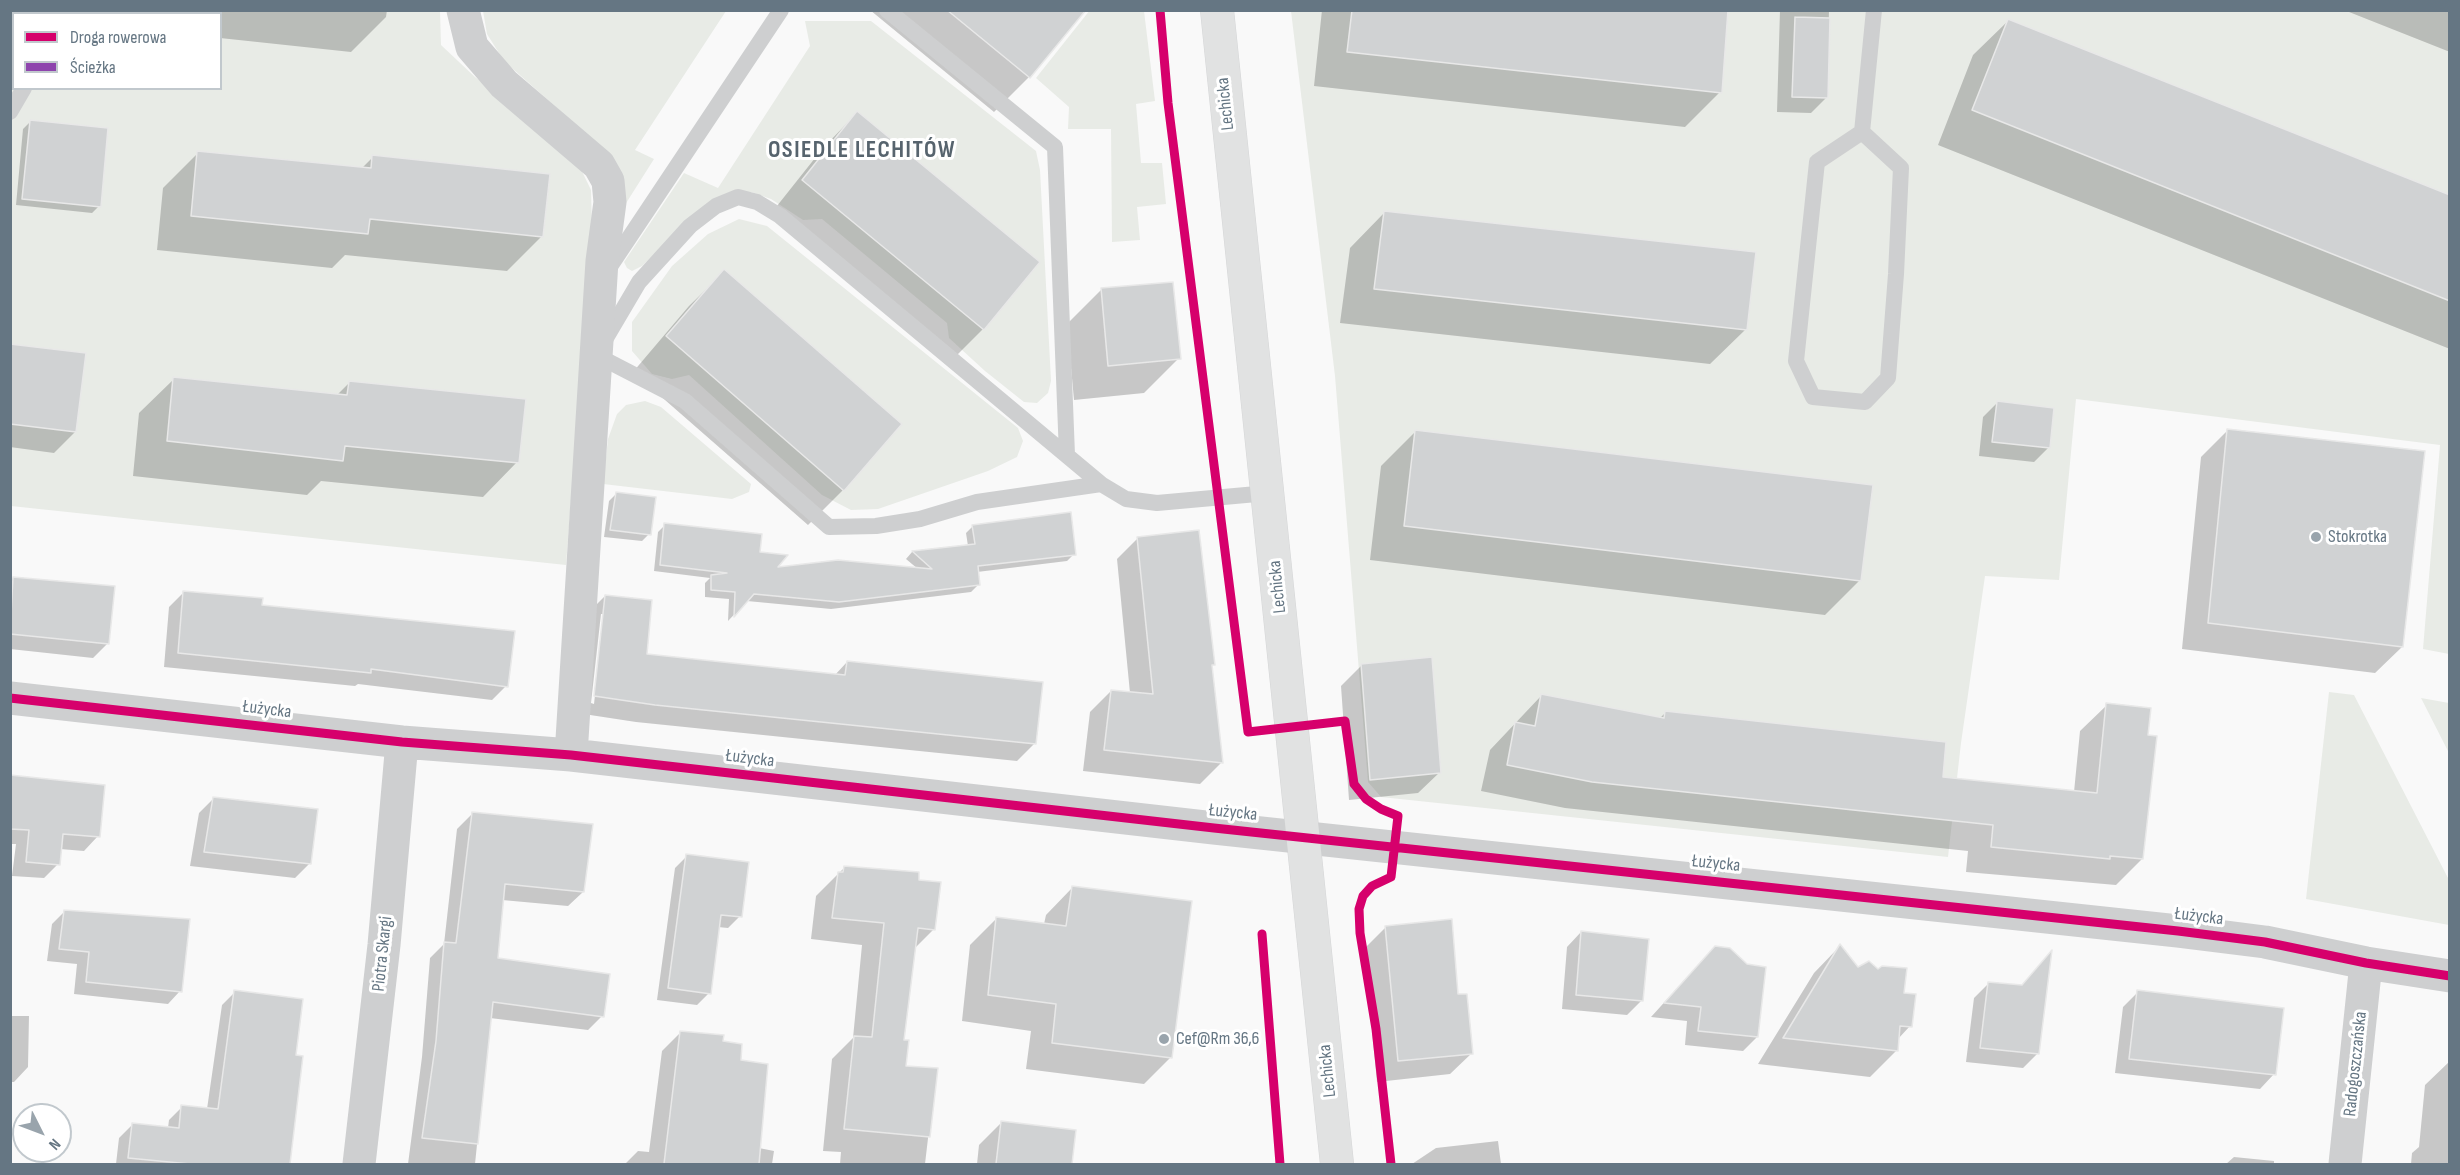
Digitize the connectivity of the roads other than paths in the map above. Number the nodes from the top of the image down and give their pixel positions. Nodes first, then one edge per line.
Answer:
1 (463, 10) edge
2 (781, 10) edge
3 (886, 10) edge
4 (1217, 10) edge
5 (1874, 10) edge
6 (23, 90) edge
7 (10, 112) edge
8 (1862, 132) junction
9 (600, 282) junction
10 (596, 355) junction
11 (1067, 455) junction
12 (1101, 484) junction
13 (1268, 493) junction
14 (10, 698) edge
15 (402, 742) junction
16 (571, 755) junction
17 (1304, 837) junction
18 (2366, 963) junction
19 (2450, 976) edge
20 (359, 1164) edge
21 (1337, 1164) edge
22 (2345, 1164) edge

1 - 9 street
2 - 9 lane
3 - 11 lane
4 - 13 street, Lechicka
5 - 8 lane
6 - 7 lane
8 - 8 lane
9 - 10 street
10 - 11 lane
10 - 12 lane
10 - 16 street
11 - 12 lane
12 - 13 lane
13 - 17 street, Lechicka
14 - 15 street, Łużycka
15 - 16 street, Łużycka
15 - 20 street, Piotra Skargi
16 - 17 street, Łużycka
17 - 18 street, Łużycka
17 - 21 street, Lechicka
18 - 19 street, Łużycka
18 - 22 street, Radogoszczańska

